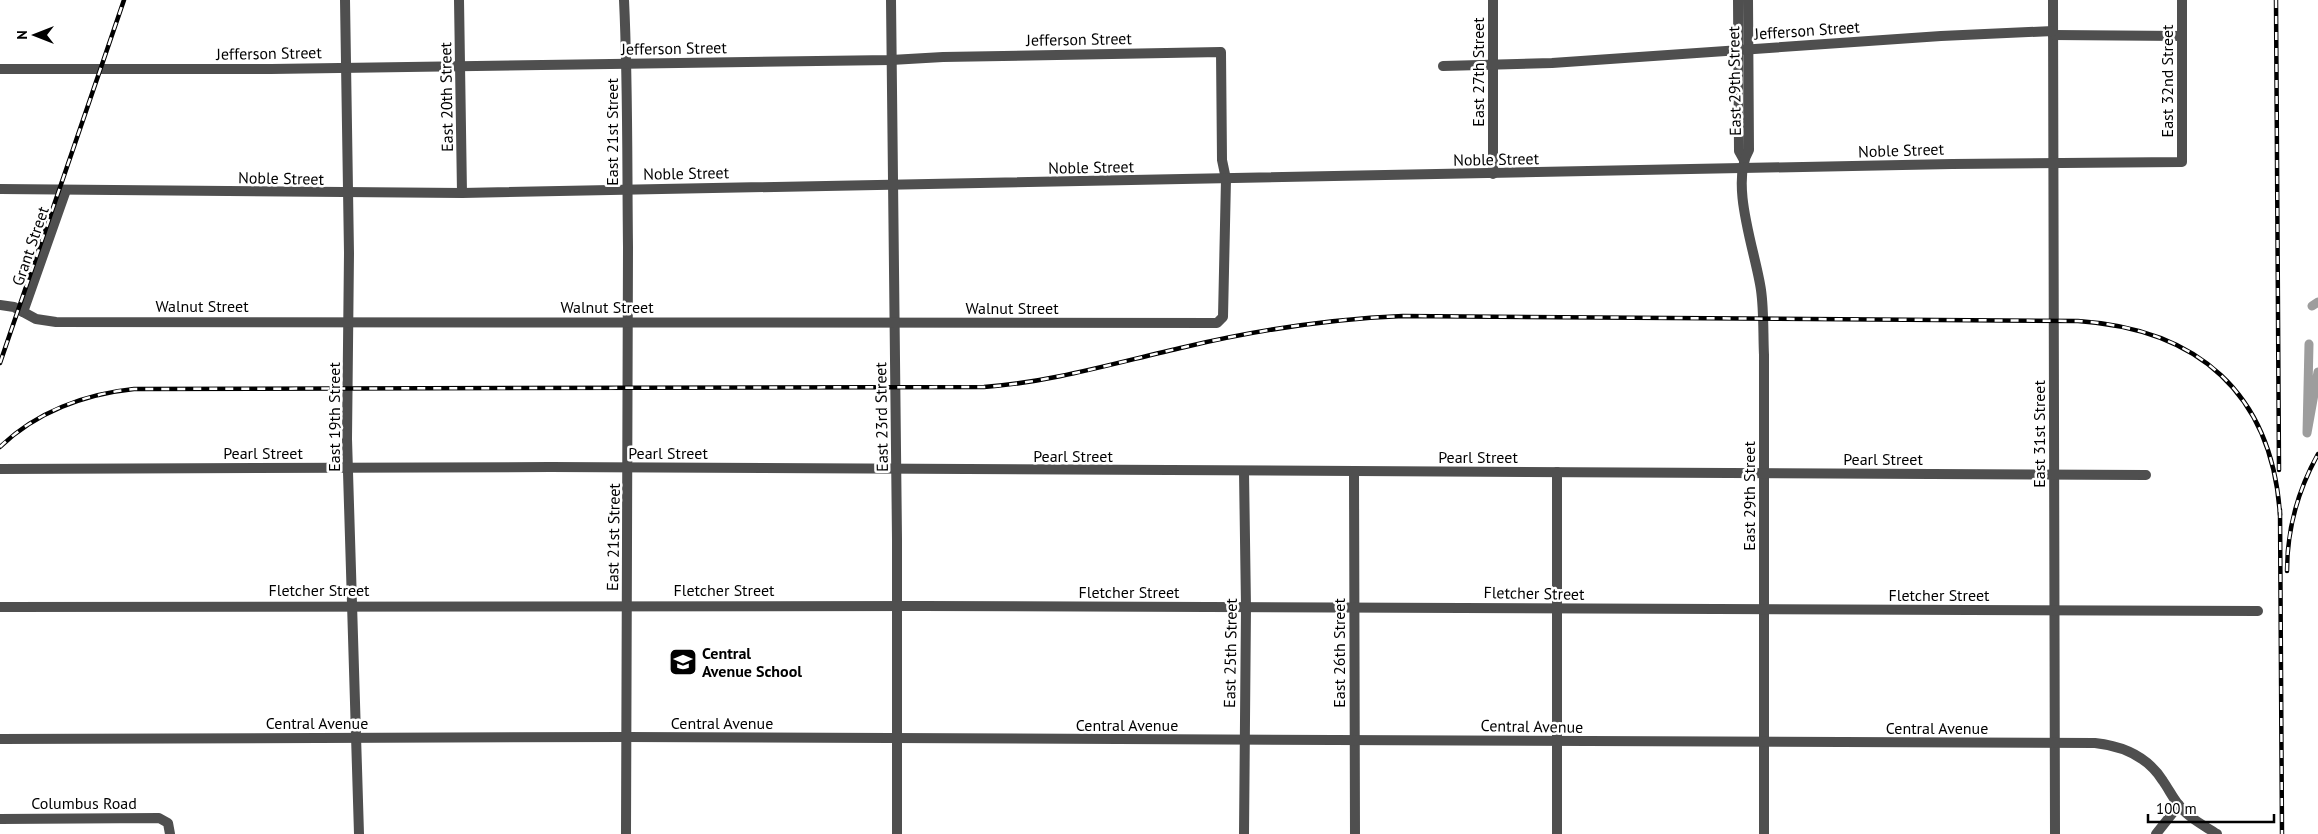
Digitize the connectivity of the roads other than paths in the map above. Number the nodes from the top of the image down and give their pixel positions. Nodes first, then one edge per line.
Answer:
1 (345, 0) edge
2 (459, 0) edge
3 (624, 0) edge
4 (891, 0) edge
5 (1493, 0) edge
6 (1738, 0) edge
7 (1748, 0) edge
8 (2053, 0) edge
9 (2182, 0) edge
10 (2053, 33) junction
11 (2182, 36) junction
12 (1743, 49) junction
13 (891, 60) junction
14 (627, 64) junction
15 (1493, 65) junction
16 (1443, 66) dead end
17 (346, 67) junction
18 (460, 67) junction
19 (0, 69) edge
20 (2053, 162) junction
21 (2182, 162) joint
22 (1744, 164) junction
23 (1493, 174) junction
24 (1226, 179) junction
25 (893, 185) junction
26 (0, 189) edge
27 (628, 189) junction
28 (66, 190) junction
29 (462, 193) junction
30 (348, 194) junction
31 (0, 306) edge
32 (23, 312) junction
33 (348, 322) junction
34 (628, 322) junction
35 (894, 323) junction
36 (348, 467) junction
37 (629, 468) junction
38 (0, 469) edge
39 (896, 470) junction
40 (1354, 471) junction
41 (1244, 472) junction
42 (1557, 472) junction
43 (2054, 473) junction
44 (1764, 474) junction
45 (2146, 475) dead end
46 (353, 605) junction
47 (627, 605) junction
48 (898, 606) junction
49 (0, 607) edge
50 (1246, 607) junction
51 (1354, 608) junction
52 (1557, 608) junction
53 (1764, 610) junction
54 (2055, 611) junction
55 (2258, 611) dead end
56 (356, 737) junction
57 (625, 737) junction
58 (897, 739) junction
59 (0, 740) edge
60 (1244, 740) junction
61 (1354, 741) junction
62 (1557, 742) junction
63 (1764, 742) junction
64 (2055, 744) junction
65 (2179, 806) junction
66 (0, 819) edge
67 (170, 834) edge
68 (359, 834) edge
69 (626, 834) edge
70 (897, 834) edge
71 (1244, 834) edge
72 (1355, 834) edge
73 (1557, 834) edge
74 (1764, 834) edge
75 (2055, 834) edge
76 (2156, 834) edge
77 (2217, 834) edge

1 - 17 street, East 19th Street
2 - 18 street, East 20th Street
3 - 14 street, East 21st Street
4 - 13 street, East 23rd Street
5 - 15 street, East 27th Street
6 - 12 street, East 29th Street
7 - 12 street, East 29th Street
8 - 10 street, East 31st Street
9 - 11 street, East 32nd Street
10 - 11 street, Jefferson Street
10 - 12 street, Jefferson Street
10 - 20 street, East 31st Street
11 - 21 street, East 32nd Street
12 - 15 street, Jefferson Street
12 - 22 street, East 29th Street
13 - 14 street, Jefferson Street
13 - 24 street, Jefferson Street
13 - 25 street, East 23rd Street
14 - 18 street, Jefferson Street
14 - 27 street, East 21st Street
15 - 16 street, Jefferson Street
15 - 23 street, East 27th Street
17 - 18 street, Jefferson Street
17 - 19 street, Jefferson Street
17 - 30 street, East 19th Street
18 - 29 street, East 20th Street
20 - 21 street, Noble Street
20 - 22 street, Noble Street
20 - 43 street, East 31st Street
22 - 23 street, Noble Street
22 - 44 street, East 29th Street
23 - 24 street, Noble Street
24 - 25 street, Noble Street
24 - 35 street, Walnut Street
25 - 27 street, Noble Street
25 - 35 street, East 23rd Street
26 - 28 street, Noble Street
27 - 29 street, Noble Street
27 - 34 street, East 21st Street
28 - 30 street, Noble Street
28 - 32 street, Grant Street
29 - 30 street, Noble Street
30 - 33 street, East 19th Street
31 - 32 street, Walnut Street
32 - 33 street, Walnut Street
33 - 34 street, Walnut Street
33 - 36 street, East 19th Street
34 - 35 street, Walnut Street
34 - 37 street, East 21st Street
35 - 39 street, East 23rd Street
36 - 37 street, Pearl Street
36 - 38 street, Pearl Street
36 - 46 street, East 19th Street
37 - 39 street, Pearl Street
37 - 47 street, East 21st Street
39 - 41 street, Pearl Street
39 - 48 street, East 23rd Street
40 - 41 street, Pearl Street
40 - 42 street, Pearl Street
40 - 51 street, East 26th Street
41 - 50 street, East 25th Street
42 - 44 street, Pearl Street
42 - 52 street
43 - 44 street, Pearl Street
43 - 45 street, Pearl Street
43 - 54 street, East 31st Street
44 - 53 street, East 29th Street
46 - 47 street, Fletcher Street
46 - 49 street, Fletcher Street
46 - 56 street, East 19th Street
47 - 48 street, Fletcher Street
47 - 57 street, East 21st Street
48 - 50 street, Fletcher Street
48 - 58 street, East 23rd Street
50 - 51 street, Fletcher Street
50 - 60 street, East 25th Street
51 - 52 street, Fletcher Street
51 - 61 street, East 26th Street
52 - 53 street, Fletcher Street
52 - 62 street
53 - 54 street, Fletcher Street
53 - 63 street, East 29th Street
54 - 55 street, Fletcher Street
54 - 64 street, East 31st Street
56 - 57 street, Central Avenue
56 - 59 street, Central Avenue
56 - 68 street, East 19th Street
57 - 58 street, Central Avenue
57 - 69 street, East 21st Street
58 - 60 street, Central Avenue
58 - 70 street, East 23rd Street
60 - 61 street, Central Avenue
60 - 71 street, East 25th Street
61 - 62 street, Central Avenue
61 - 72 street, East 26th Street
62 - 63 street, Central Avenue
62 - 73 street
63 - 64 street, Central Avenue
63 - 74 street, East 29th Street
64 - 65 street, Central Avenue
64 - 75 street, East 31st Street
65 - 76 street
65 - 77 street, Central Avenue
66 - 67 street, Columbus Road

